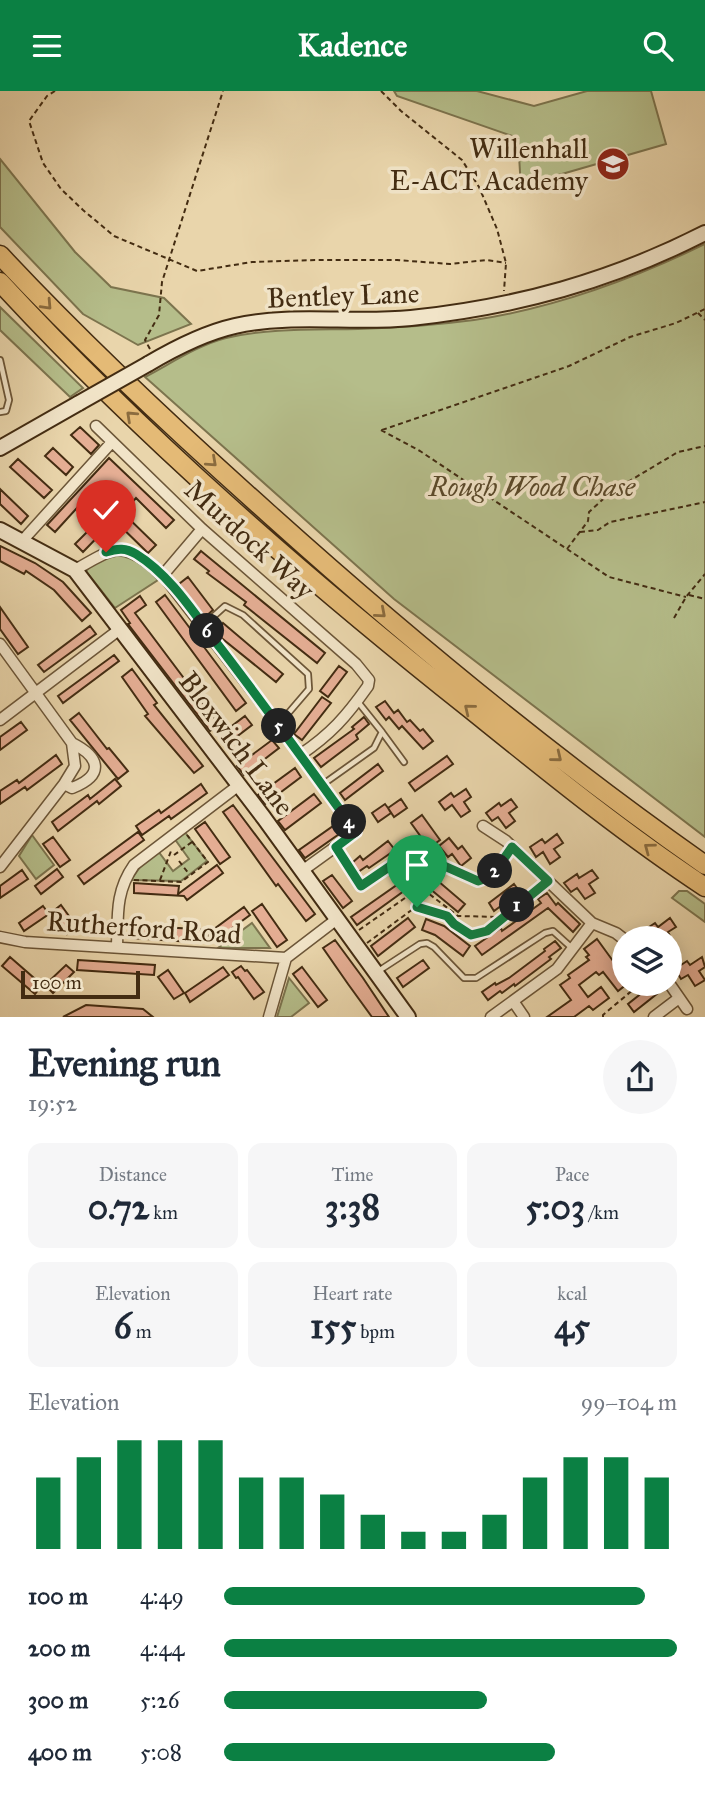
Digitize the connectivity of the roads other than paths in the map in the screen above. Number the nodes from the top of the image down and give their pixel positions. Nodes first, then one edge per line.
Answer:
1 (705, 233) edge
2 (0, 255) edge
3 (0, 282) edge
4 (0, 360) edge
5 (0, 412) edge
6 (96, 426) dead end
7 (113, 442) junction
8 (0, 448) edge
9 (202, 529) junction
10 (0, 530) edge
11 (23, 540) junction
12 (75, 570) junction
13 (163, 575) junction
14 (203, 626) junction
15 (120, 629) junction
16 (0, 644) edge
17 (36, 694) junction
18 (357, 701) junction
19 (0, 720) edge
20 (278, 725) junction
21 (382, 732) junction
22 (72, 743) junction
23 (300, 755) junction
24 (404, 762) dead end
25 (64, 784) junction
26 (239, 785) junction
27 (322, 785) junction
28 (483, 826) dead end
29 (336, 847) junction
30 (512, 847) junction
31 (705, 865) edge
32 (0, 867) edge
33 (302, 871) junction
34 (705, 887) edge
35 (337, 919) junction
36 (592, 923) junction
37 (612, 931) edge
38 (0, 937) edge
39 (117, 947) junction
40 (573, 950) junction
41 (286, 958) junction
42 (375, 973) junction
43 (679, 998) joint
44 (513, 1001) junction
45 (687, 1009) dead end
46 (269, 1017) edge
47 (408, 1017) edge
48 (491, 1017) edge
49 (524, 1017) edge
50 (654, 1017) edge

1 - 8 street, Bentley Lane, bridge
2 -> 31 highway
34 -> 3 highway
4 - 5 lane
6 - 7 street, Murdock Way
7 - 9 street, Murdock Way
7 - 11 street
9 - 13 street
9 - 18 street, Murdock Way
10 - 11 street, Bloxwich Lane
11 - 12 street, Bloxwich Lane
12 - 13 street
12 - 15 street, Bloxwich Lane
13 - 14 street
14 - 20 street
14 - 20 lane
15 - 17 street
15 - 26 street, Bloxwich Lane
16 - 17 street
17 - 19 street
17 - 22 street
18 - 21 lane
18 - 23 street
20 - 23 street
21 - 24 lane
21 - 27 lane
22 - 25 street
22 - 25 street
23 - 27 street
25 - 32 street
26 - 33 street, Bloxwich Lane
26 - 39 street
27 - 29 street
28 - 30 street
29 - 30 lane
29 - 33 street
30 - 36 street
33 - 35 street, Bloxwich Lane
35 - 41 street
35 - 42 street, Bloxwich Lane
36 - 37 street
36 - 40 street
38 - 39 street, Rutherford Road
39 - 41 street, Rutherford Road
40 - 42 lane
40 - 44 street
41 - 46 street
42 - 47 street, Bloxwich Lane
43 - 45 street
43 - 50 street
44 - 48 street
44 - 49 street

